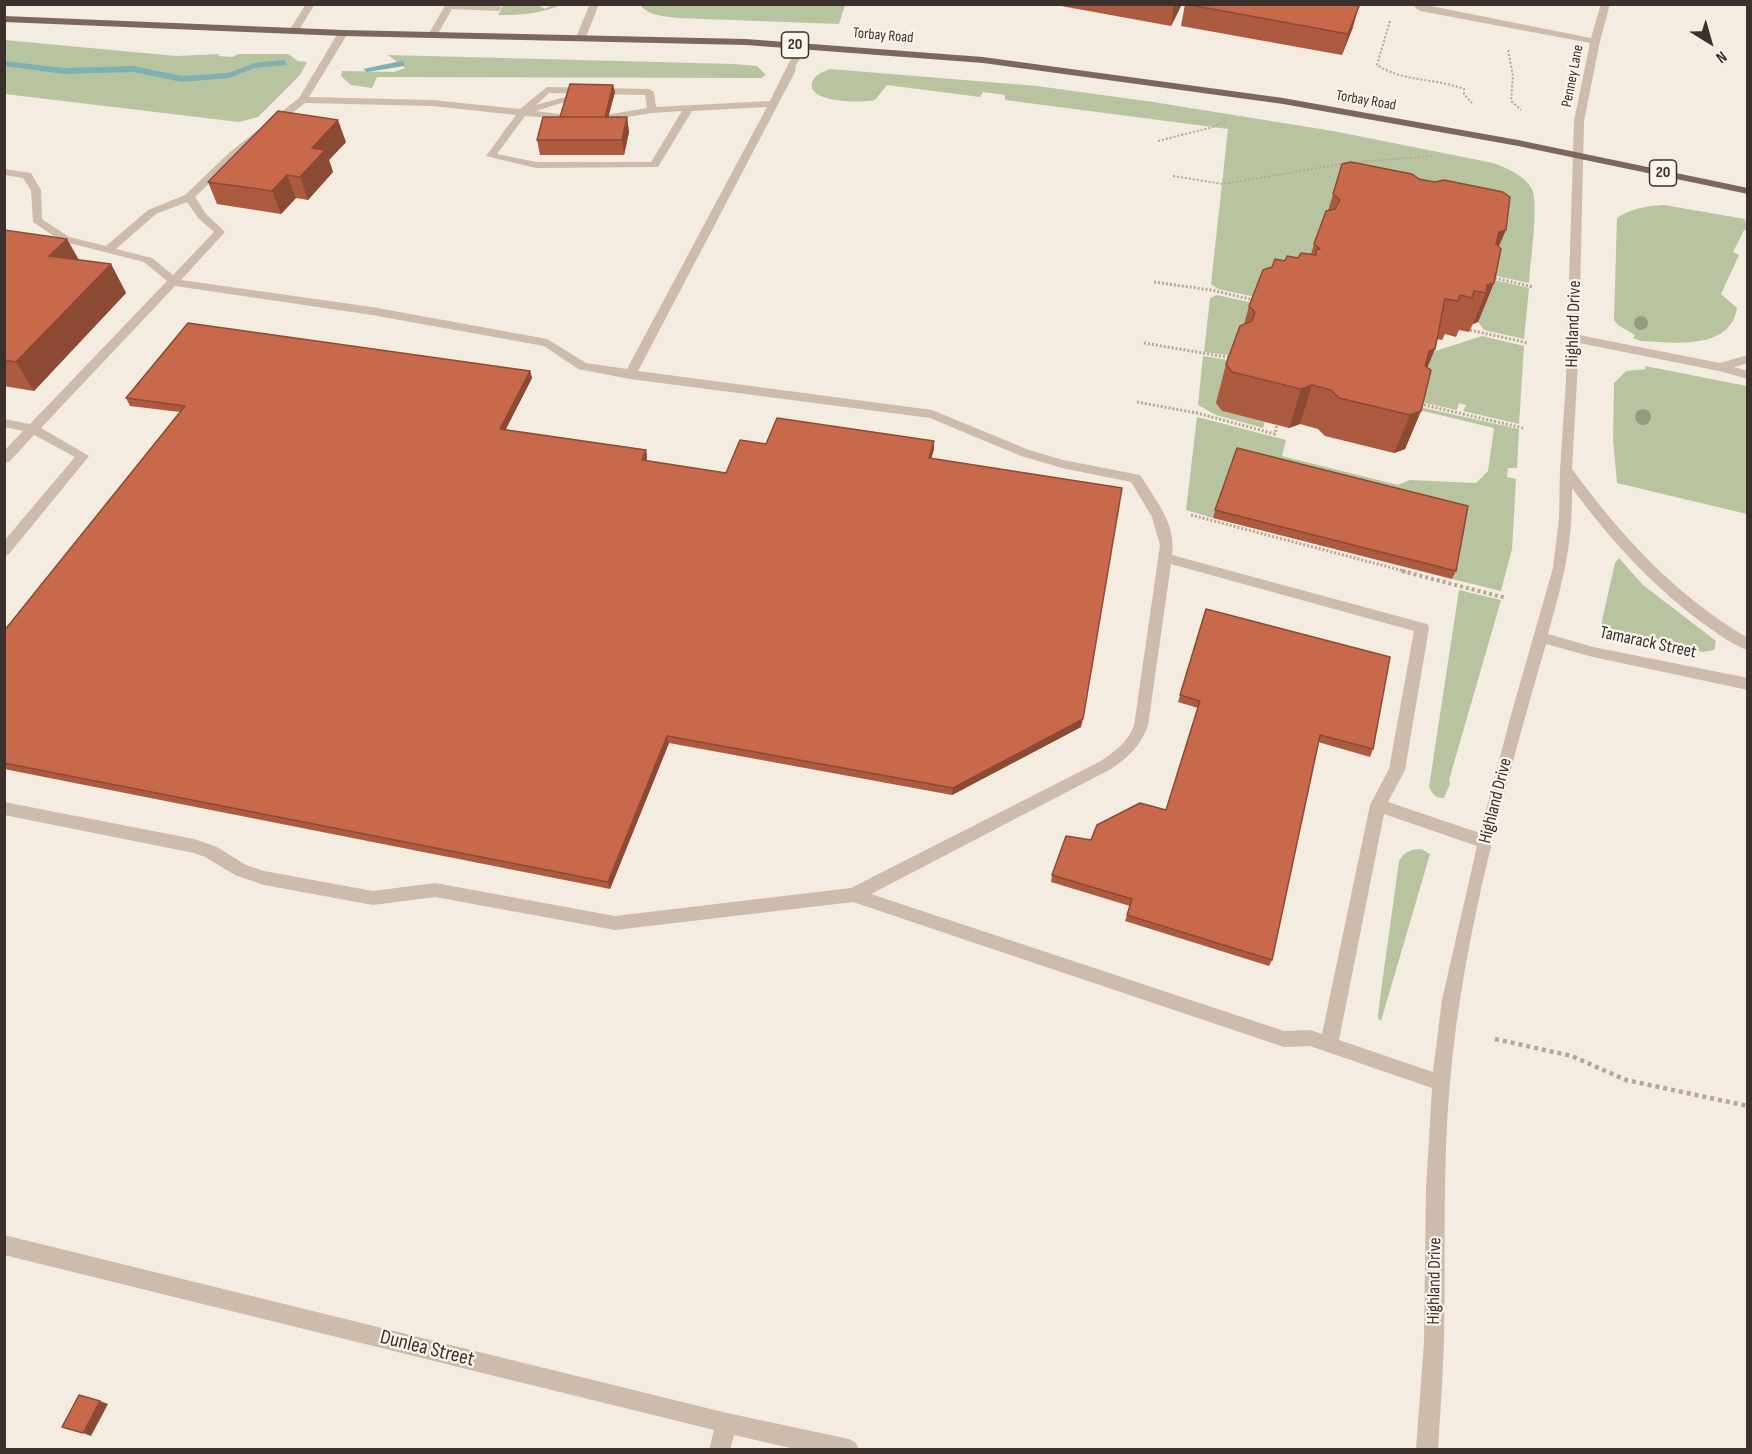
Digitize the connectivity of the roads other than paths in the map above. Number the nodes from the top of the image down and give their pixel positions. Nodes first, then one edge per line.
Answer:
1 (310, 4) edge
2 (595, 4) edge
3 (1415, 4) edge
4 (1606, 4) edge
5 (498, 8) dead end
6 (4, 19) edge
7 (294, 31) junction
8 (343, 33) junction
9 (433, 35) junction
10 (581, 37) junction
11 (1595, 41) junction
12 (804, 45) junction
13 (303, 100) junction
14 (612, 102) edge
15 (568, 103) edge
16 (773, 104) junction
17 (689, 108) junction
18 (652, 110) junction
19 (524, 111) junction
20 (563, 120) edge
21 (608, 120) edge
22 (1578, 156) junction
23 (4, 172) edge
24 (1748, 190) edge
25 (189, 197) junction
26 (108, 250) junction
27 (174, 282) junction
28 (1574, 338) junction
29 (1748, 359) edge
30 (1720, 366) junction
31 (630, 375) junction
32 (1748, 375) edge
33 (4, 423) edge
34 (34, 429) junction
35 (4, 459) edge
36 (1566, 470) junction
37 (4, 551) edge
38 (1166, 558) junction
39 (1541, 637) junction
40 (1748, 645) edge
41 (1748, 684) edge
42 (1378, 805) junction
43 (4, 808) edge
44 (1486, 842) junction
45 (853, 895) junction
46 (1329, 1044) junction
47 (1441, 1083) junction
48 (4, 1245) edge
49 (726, 1423) junction
50 (719, 1449) edge
51 (849, 1449) edge
52 (1427, 1449) edge

1 - 7 street
2 - 10 street
3 - 11 street
4 - 11 street, Penney Lane
5 - 9 street
6 - 7 main road, Torbay Road / 20
7 - 8 main road, Torbay Road / 20
8 - 9 main road, Torbay Road / 20
8 - 13 street
9 - 10 main road, Torbay Road / 20
10 - 12 main road, Torbay Road / 20
11 - 22 street, Penney Lane
12 - 16 street
12 - 22 main road, Torbay Road / 20
13 - 19 street
13 - 25 street
14 - 18 street
15 - 19 street
16 - 17 street
16 - 31 street
17 - 18 street
17 - 19 street
18 - 19 street
18 - 21 street
19 - 20 street
22 - 24 main road, Torbay Road / 20
22 - 28 street, Highland Drive
23 - 26 street
25 - 26 street
25 - 27 street
26 - 27 street
27 - 31 street
27 - 34 street
28 - 30 street
28 - 36 street, Highland Drive
29 - 30 street
30 - 32 street
31 - 38 street
33 - 34 street
34 - 35 street
34 - 37 street
36 - 39 street, Highland Drive
36 - 40 street
38 - 42 street
38 - 45 street
39 - 41 street, Tamarack Street
39 - 44 street, Highland Drive
42 - 44 street
42 - 46 street
43 - 45 street
44 - 47 street, Highland Drive
45 - 46 street
46 - 47 street
47 - 52 street, Highland Drive
48 - 49 street, Dunlea Street
49 - 50 street
49 - 51 street, Dunlea Street

